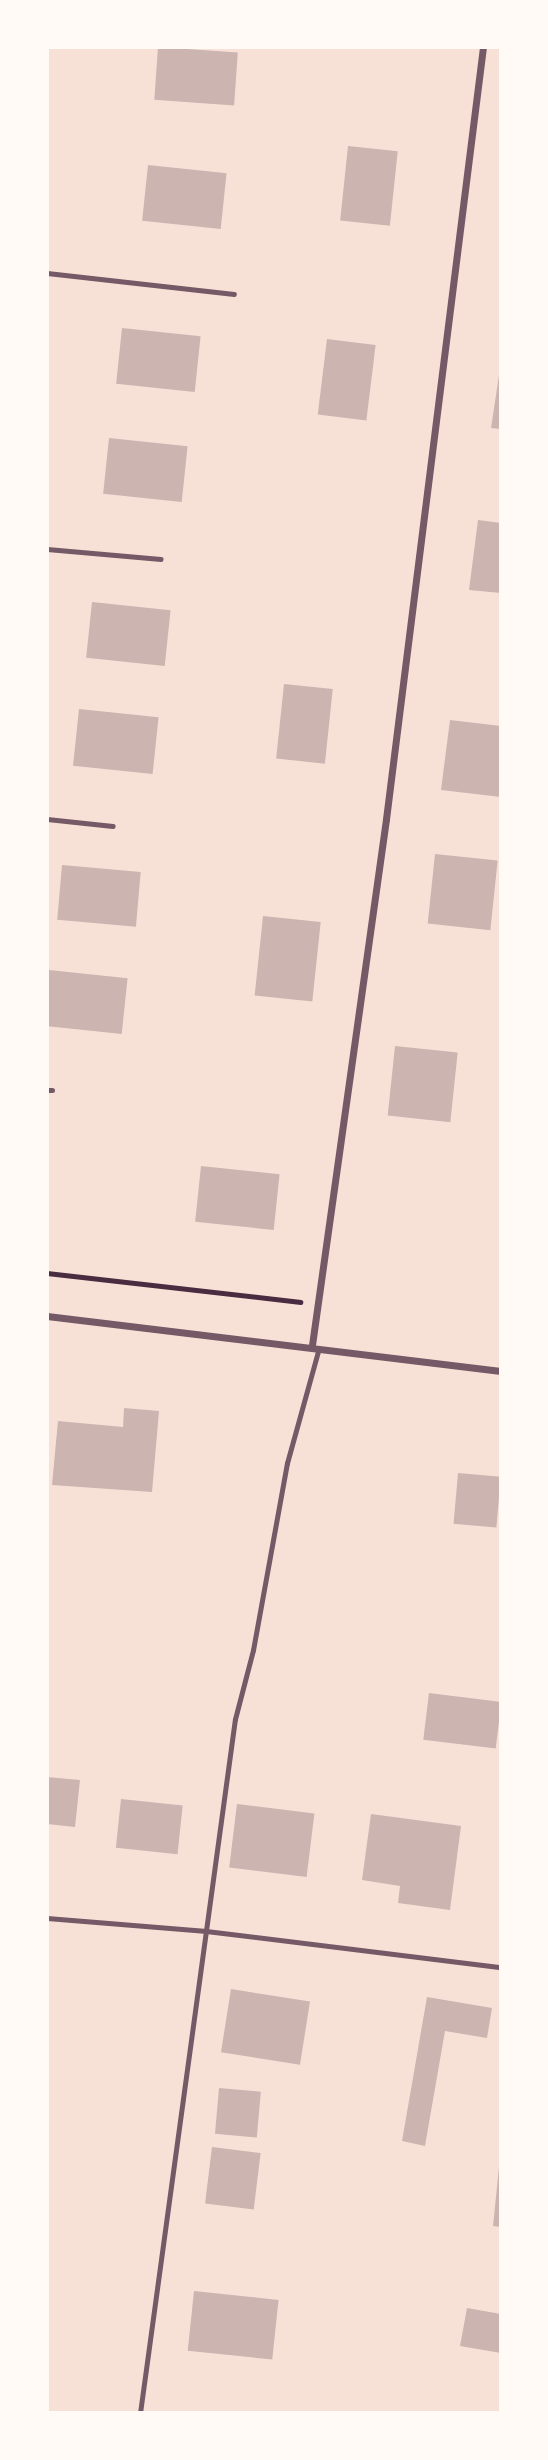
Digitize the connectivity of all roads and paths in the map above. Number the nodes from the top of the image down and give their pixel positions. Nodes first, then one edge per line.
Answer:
1 (483, 47) edge
2 (47, 273) edge
3 (234, 294) dead end
4 (47, 549) edge
5 (161, 559) dead end
6 (47, 819) edge
7 (113, 826) dead end
8 (47, 1273) edge
9 (318, 1304) junction
10 (47, 1316) edge
11 (316, 1346) junction
12 (501, 1371) edge
13 (47, 1918) edge
14 (206, 1931) junction
15 (501, 1967) edge
16 (139, 2413) edge

1 - 9 street
2 - 3 lane
4 - 5 lane
6 - 7 lane
8 - 9 path
9 - 11 street
10 - 11 street
11 - 12 street
11 - 14 lane
13 - 14 lane
14 - 15 lane
14 - 16 lane

